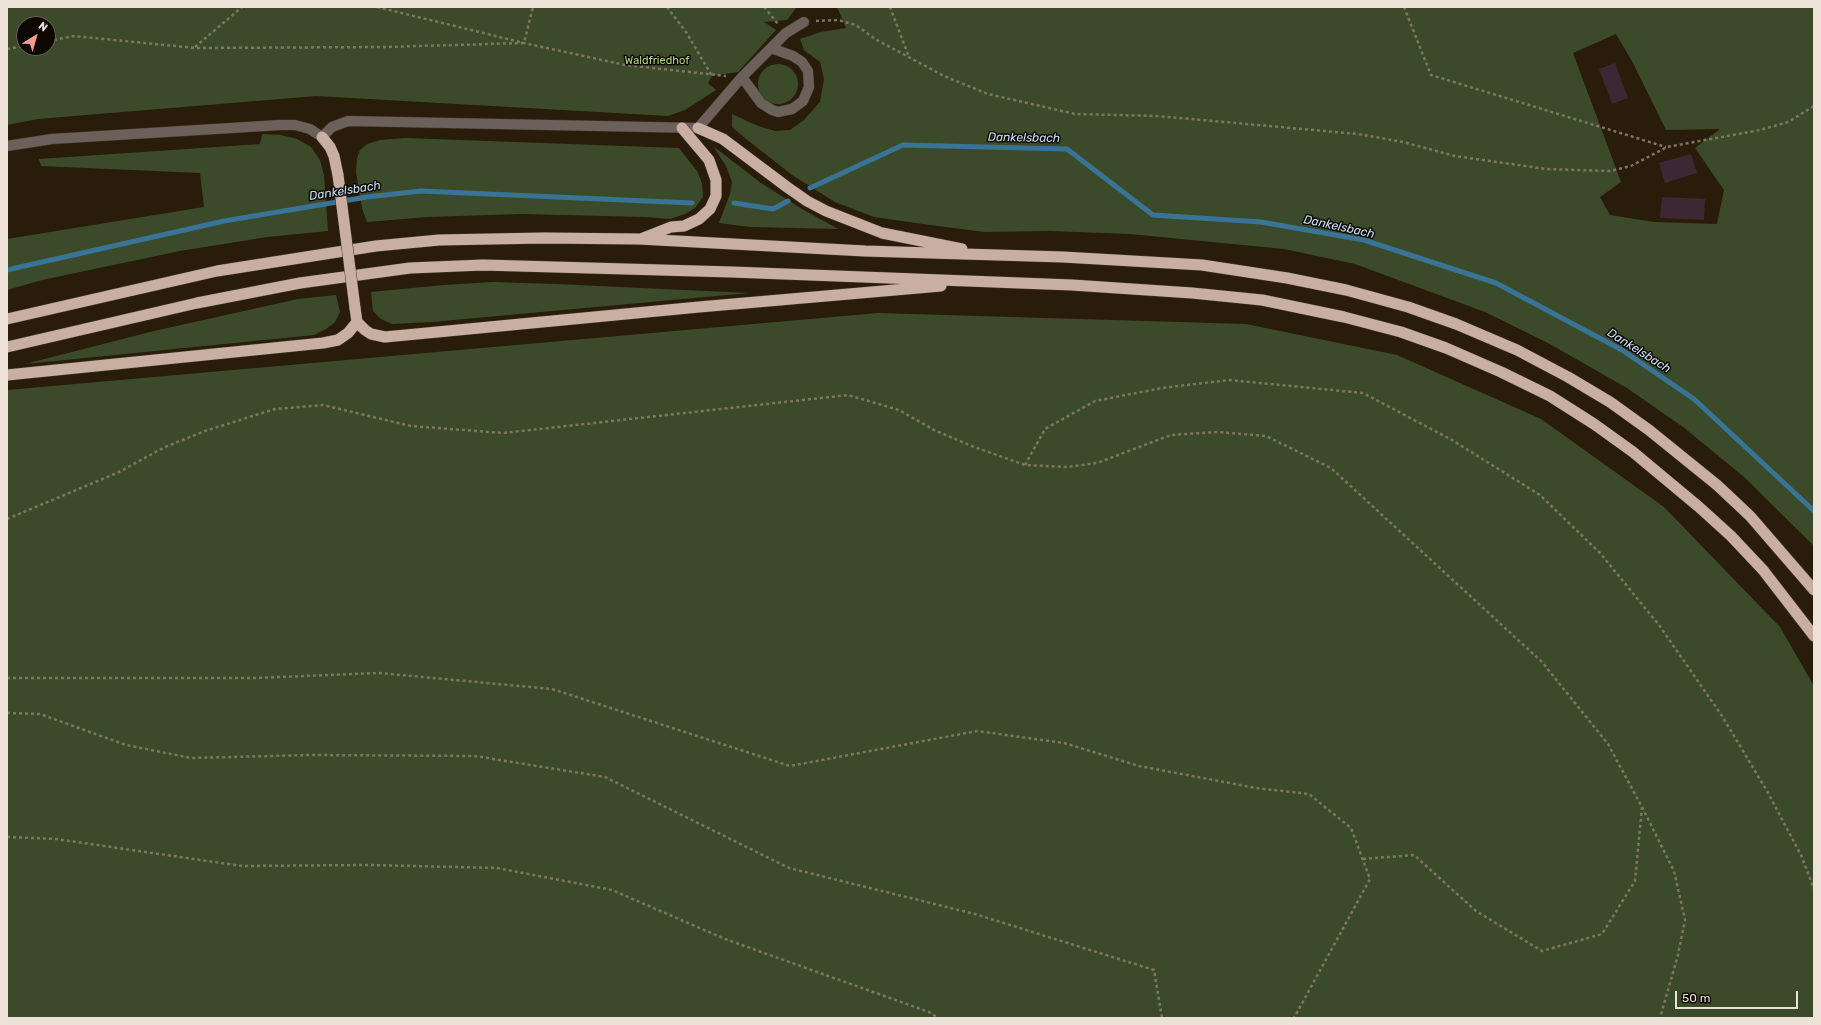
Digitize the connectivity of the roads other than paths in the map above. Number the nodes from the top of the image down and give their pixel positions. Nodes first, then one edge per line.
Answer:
1 (804, 22) road end
2 (771, 48) junction
3 (742, 77) junction
4 (682, 128) junction
5 (698, 128) junction
6 (322, 138) junction
7 (7, 146) edge
8 (639, 239) junction
9 (992, 255) junction
10 (989, 282) junction
11 (7, 319) edge
12 (357, 322) junction
13 (7, 347) edge
14 (7, 375) edge
15 (1814, 590) edge
16 (1814, 636) edge

1 - 2 street
2 - 3 street
2 - 3 street
3 - 5 street
4 - 5 street
4 - 6 street
4 - 8 highway
5 - 9 highway
6 - 7 street
6 - 12 highway, bridge
8 - 9 highway
8 - 11 highway
9 - 15 highway
10 - 12 highway
10 - 13 highway
10 - 16 highway
12 - 14 highway

